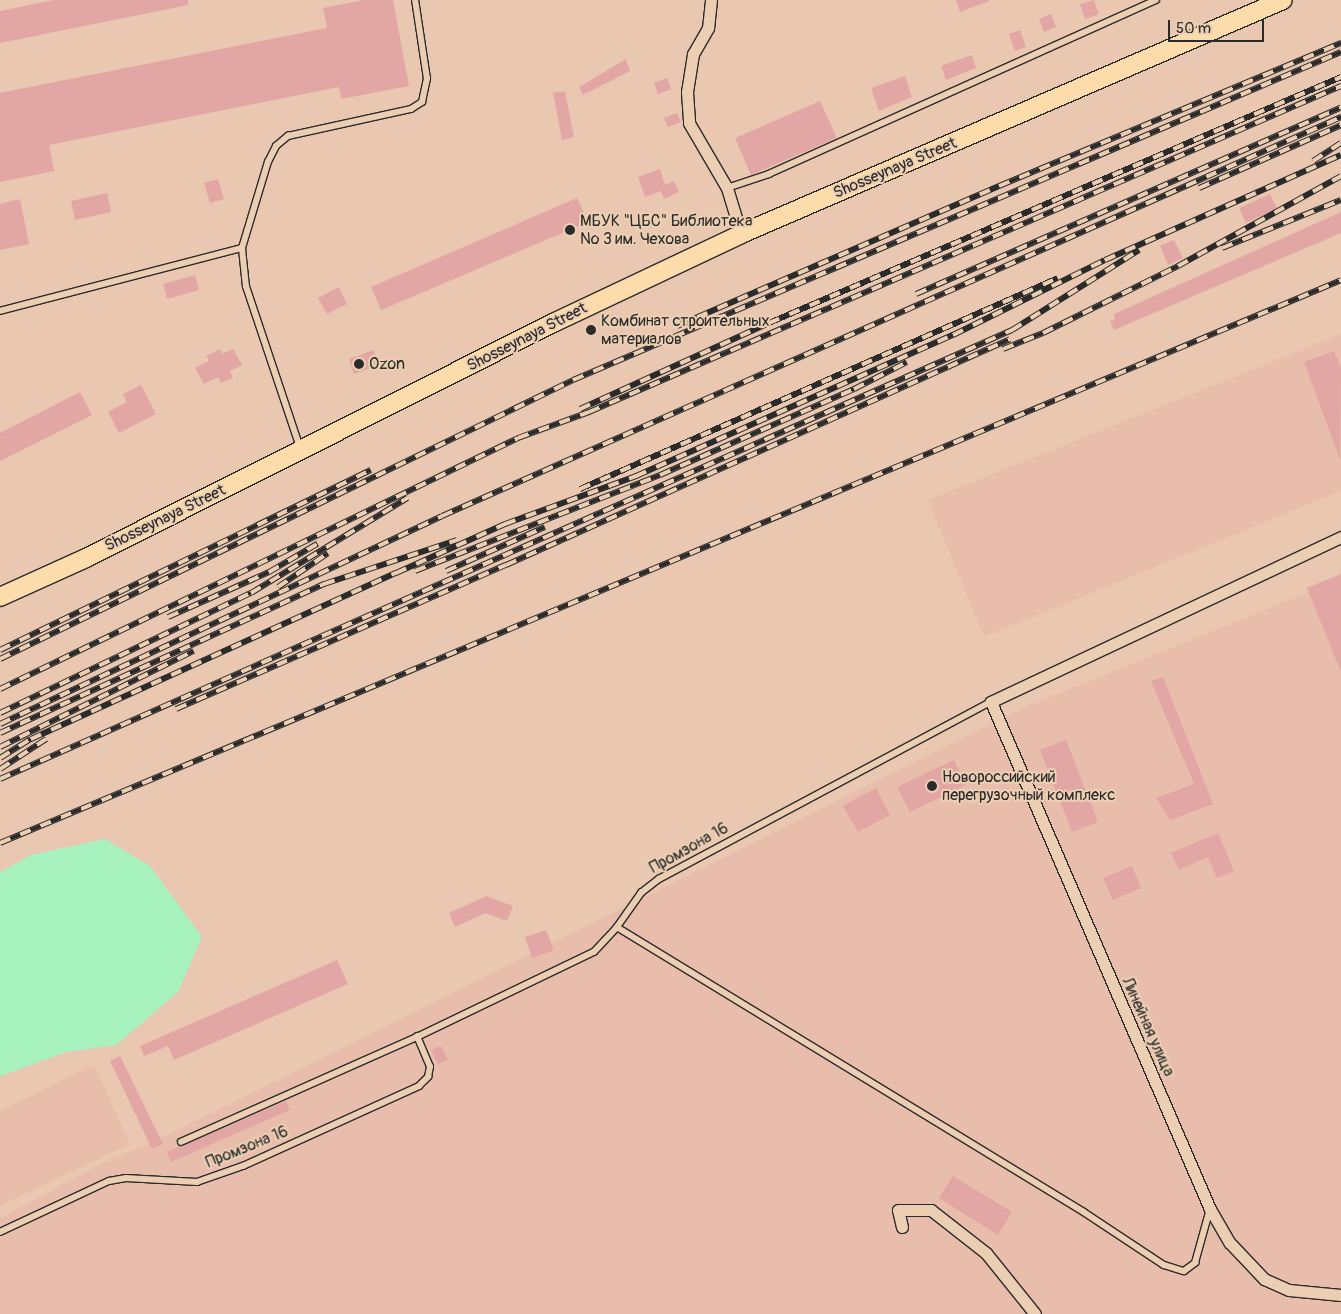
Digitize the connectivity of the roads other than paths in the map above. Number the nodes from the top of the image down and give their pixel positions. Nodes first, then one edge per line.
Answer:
1 (415, 0) edge
2 (711, 0) edge
3 (1156, 0) edge
4 (1283, 0) edge
5 (727, 188) junction
6 (741, 234) junction
7 (242, 248) junction
8 (0, 310) edge
9 (302, 452) junction
10 (1341, 537) edge
11 (0, 597) edge
12 (991, 702) junction
13 (617, 927) junction
14 (417, 1037) junction
15 (180, 1142) dead end
16 (1210, 1208) junction
17 (902, 1227) dead end
18 (0, 1232) edge
19 (1341, 1295) edge
20 (1035, 1314) edge

1 - 7 lane
2 - 5 street
3 - 5 lane
4 - 6 main road, Shosseynaya Street
5 - 6 street
6 - 9 main road, Shosseynaya Street
7 - 8 lane
7 - 9 lane
9 - 11 main road, Shosseynaya Street
10 - 12 street
12 - 13 lane, Промзона 16
12 - 16 street, Линейная улица
13 - 14 lane, Промзона 16
13 - 16 lane
14 - 15 lane, Промзона 16
14 - 18 lane, Промзона 16
16 - 19 street, Линейная улица
17 - 20 street

